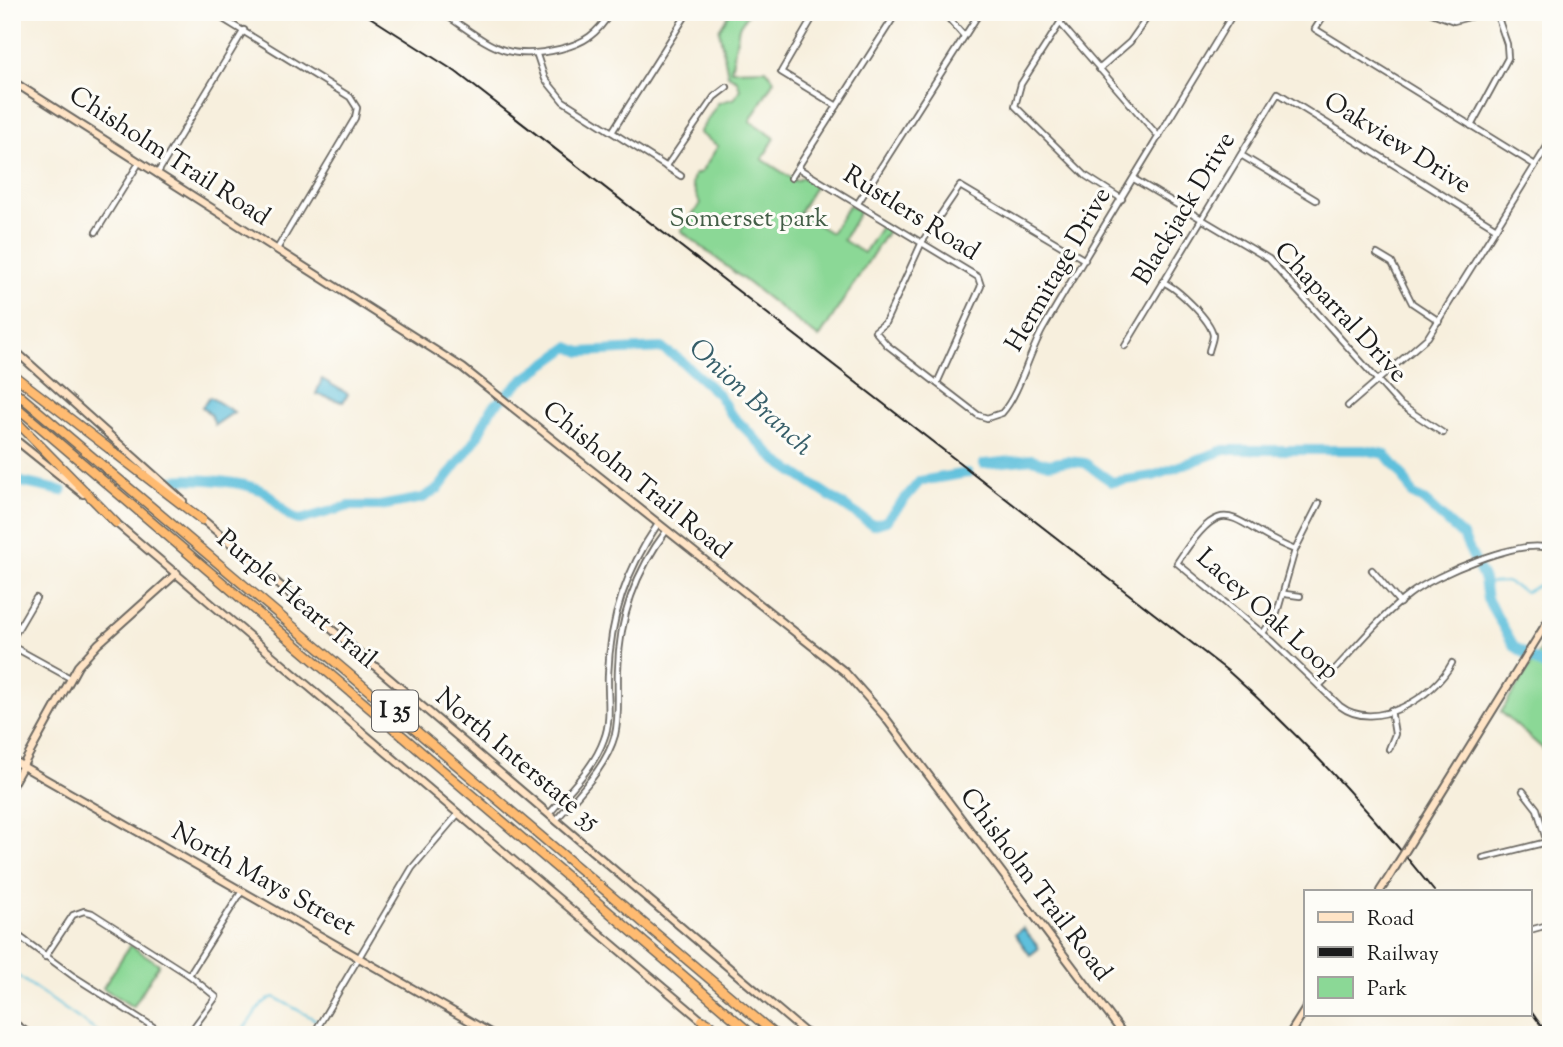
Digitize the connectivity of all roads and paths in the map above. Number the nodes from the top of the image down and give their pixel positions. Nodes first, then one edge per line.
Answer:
1 (212, 12) edge
2 (440, 12) edge
3 (611, 12) edge
4 (688, 12) edge
5 (816, 12) edge
6 (897, 12) edge
7 (943, 12) edge
8 (979, 12) edge
9 (1066, 12) edge
10 (1151, 12) edge
11 (1234, 12) edge
12 (1326, 12) edge
13 (1429, 12) edge
14 (1488, 12) edge
15 (1496, 12) edge
16 (1060, 23) junction
17 (244, 30) junction
18 (964, 36) junction
19 (537, 55) junction
20 (1100, 69) junction
21 (12, 81) edge
22 (727, 87) dead end
23 (1278, 93) joint
24 (837, 106) junction
25 (1471, 126) junction
26 (612, 132) junction
27 (1159, 137) junction
28 (1551, 141) edge
29 (1241, 155) junction
30 (139, 163) junction
31 (1535, 165) junction
32 (666, 167) junction
33 (798, 168) junction
34 (157, 174) junction
35 (681, 176) dead end
36 (791, 178) dead end
37 (1134, 179) junction
38 (1122, 199) junction
39 (1316, 200) dead end
40 (858, 203) junction
41 (1202, 218) junction
42 (1496, 228) junction
43 (96, 232) dead end
44 (922, 242) junction
45 (276, 249) junction
46 (1377, 254) dead end
47 (1085, 260) junction
48 (1163, 282) junction
49 (1438, 321) junction
50 (1125, 346) dead end
51 (12, 348) edge
52 (1209, 351) dead end
53 (12, 374) edge
54 (1377, 382) junction
55 (937, 383) junction
56 (12, 389) edge
57 (12, 402) edge
58 (1348, 406) dead end
59 (12, 417) edge
60 (1443, 433) dead end
61 (12, 437) edge
62 (1319, 503) dead end
63 (202, 520) junction
64 (116, 523) junction
65 (659, 524) junction
66 (667, 530) junction
67 (1551, 549) edge
68 (1295, 550) junction
69 (1372, 570) dead end
70 (177, 573) junction
71 (1285, 594) junction
72 (1300, 596) dead end
73 (36, 598) dead end
74 (1400, 603) junction
75 (1551, 616) edge
76 (1263, 633) junction
77 (12, 639) edge
78 (12, 646) edge
79 (1452, 663) dead end
80 (70, 678) junction
81 (1319, 686) junction
82 (1391, 710) junction
83 (1389, 749) dead end
84 (12, 760) edge
85 (23, 766) junction
86 (574, 784) junction
87 (12, 785) edge
88 (581, 790) junction
89 (1523, 791) dead end
90 (460, 812) junction
91 (550, 813) junction
92 (557, 819) junction
93 (1546, 842) junction
94 (1551, 857) edge
95 (1483, 859) dead end
96 (16, 873) dead end
97 (12, 879) edge
98 (1381, 890) edge
99 (242, 891) junction
100 (1551, 924) edge
101 (1532, 929) edge
102 (12, 931) edge
103 (46, 957) junction
104 (361, 958) junction
105 (189, 975) junction
106 (1304, 1010) edge
107 (702, 1020) junction
108 (12, 1021) edge
109 (807, 1034) edge
110 (1287, 1034) edge
111 (32, 1035) edge
112 (166, 1035) edge
113 (188, 1035) edge
114 (313, 1035) edge
115 (494, 1035) edge
116 (719, 1035) edge
117 (729, 1035) edge
118 (753, 1035) edge
119 (776, 1035) edge
120 (1124, 1035) edge

1 - 17 street
2 - 19 street
3 - 19 street
4 - 26 street
5 - 24 street
6 - 24 street
7 - 18 street
8 - 18 street
9 - 16 street
10 - 20 street
11 - 27 street, Hermitage Drive
12 - 25 street
13 - 14 street
15 - 25 street
16 - 20 street
16 - 38 street
17 - 34 street
17 - 45 street
18 - 40 street
19 - 26 street
20 - 27 street
21 - 30 main road, Chisholm Trail Road
22 - 32 street
23 - 29 street, Blackjack Drive
23 - 42 street, Oakview Drive
24 - 33 street
25 - 31 street
26 - 32 street
27 - 37 street, Hermitage Drive
28 - 31 street
29 - 39 street
29 - 41 street, Blackjack Drive
30 - 34 main road, Chisholm Trail Road
30 - 43 street
31 - 42 street
32 - 35 street
33 - 36 street
33 - 40 street, Rustlers Road
34 - 45 main road, Chisholm Trail Road
37 - 38 street, Hermitage Drive
37 - 41 street, Chaparral Drive
38 - 47 street, Hermitage Drive
40 - 44 street, Rustlers Road
41 - 48 street, Blackjack Drive
41 - 54 street, Chaparral Drive
42 - 49 street
44 - 47 street
44 - 55 street, Rustlers Road
44 - 55 street, Hermitage Drive
45 - 65 main road, Chisholm Trail Road
46 - 49 street
47 - 55 street, Hermitage Drive
48 - 50 street, Blackjack Drive
48 - 52 street
49 - 54 street
51 - 63 main road, North Interstate 35
53 - 63 highway
54 - 58 street
54 - 60 street, Chaparral Drive
56 - 119 highway, Purple Heart Trail / I 35
57 - 118 highway, Purple Heart Trail / I 35
59 - 64 highway
61 - 64 main road
62 - 68 street
63 - 91 main road, North Interstate 35
64 - 70 main road
65 - 66 main road, Chisholm Trail Road
65 - 86 street
66 - 88 street
66 - 120 main road, Chisholm Trail Road
67 - 74 street
68 - 71 street
68 - 76 street, Lacey Oak Loop
69 - 74 street
70 - 80 main road
70 - 90 main road
71 - 72 street
71 - 76 street
73 - 77 street
74 - 81 street
75 - 98 main road, bridge
76 - 81 street, Lacey Oak Loop
78 - 80 street
79 - 82 street, Lacey Oak Loop
80 - 85 main road
81 - 82 street, Lacey Oak Loop
82 - 83 street
84 - 85 main road, North Mays Street
85 - 87 main road
85 - 99 main road, North Mays Street
86 - 88 street
86 - 91 street
88 - 92 street
89 - 93 street
90 - 104 street
90 - 107 main road
91 - 92 main road, North Interstate 35
92 - 109 main road, North Interstate 35
93 - 94 street
93 - 95 street
96 - 97 street
99 - 104 main road, North Mays Street
99 - 105 street
100 - 101 street
102 - 103 street
103 - 105 street
103 - 112 street
104 - 114 street
104 - 115 main road, North Mays Street
105 - 113 street
106 - 110 main road
107 - 116 main road
107 - 117 highway
108 - 111 street

